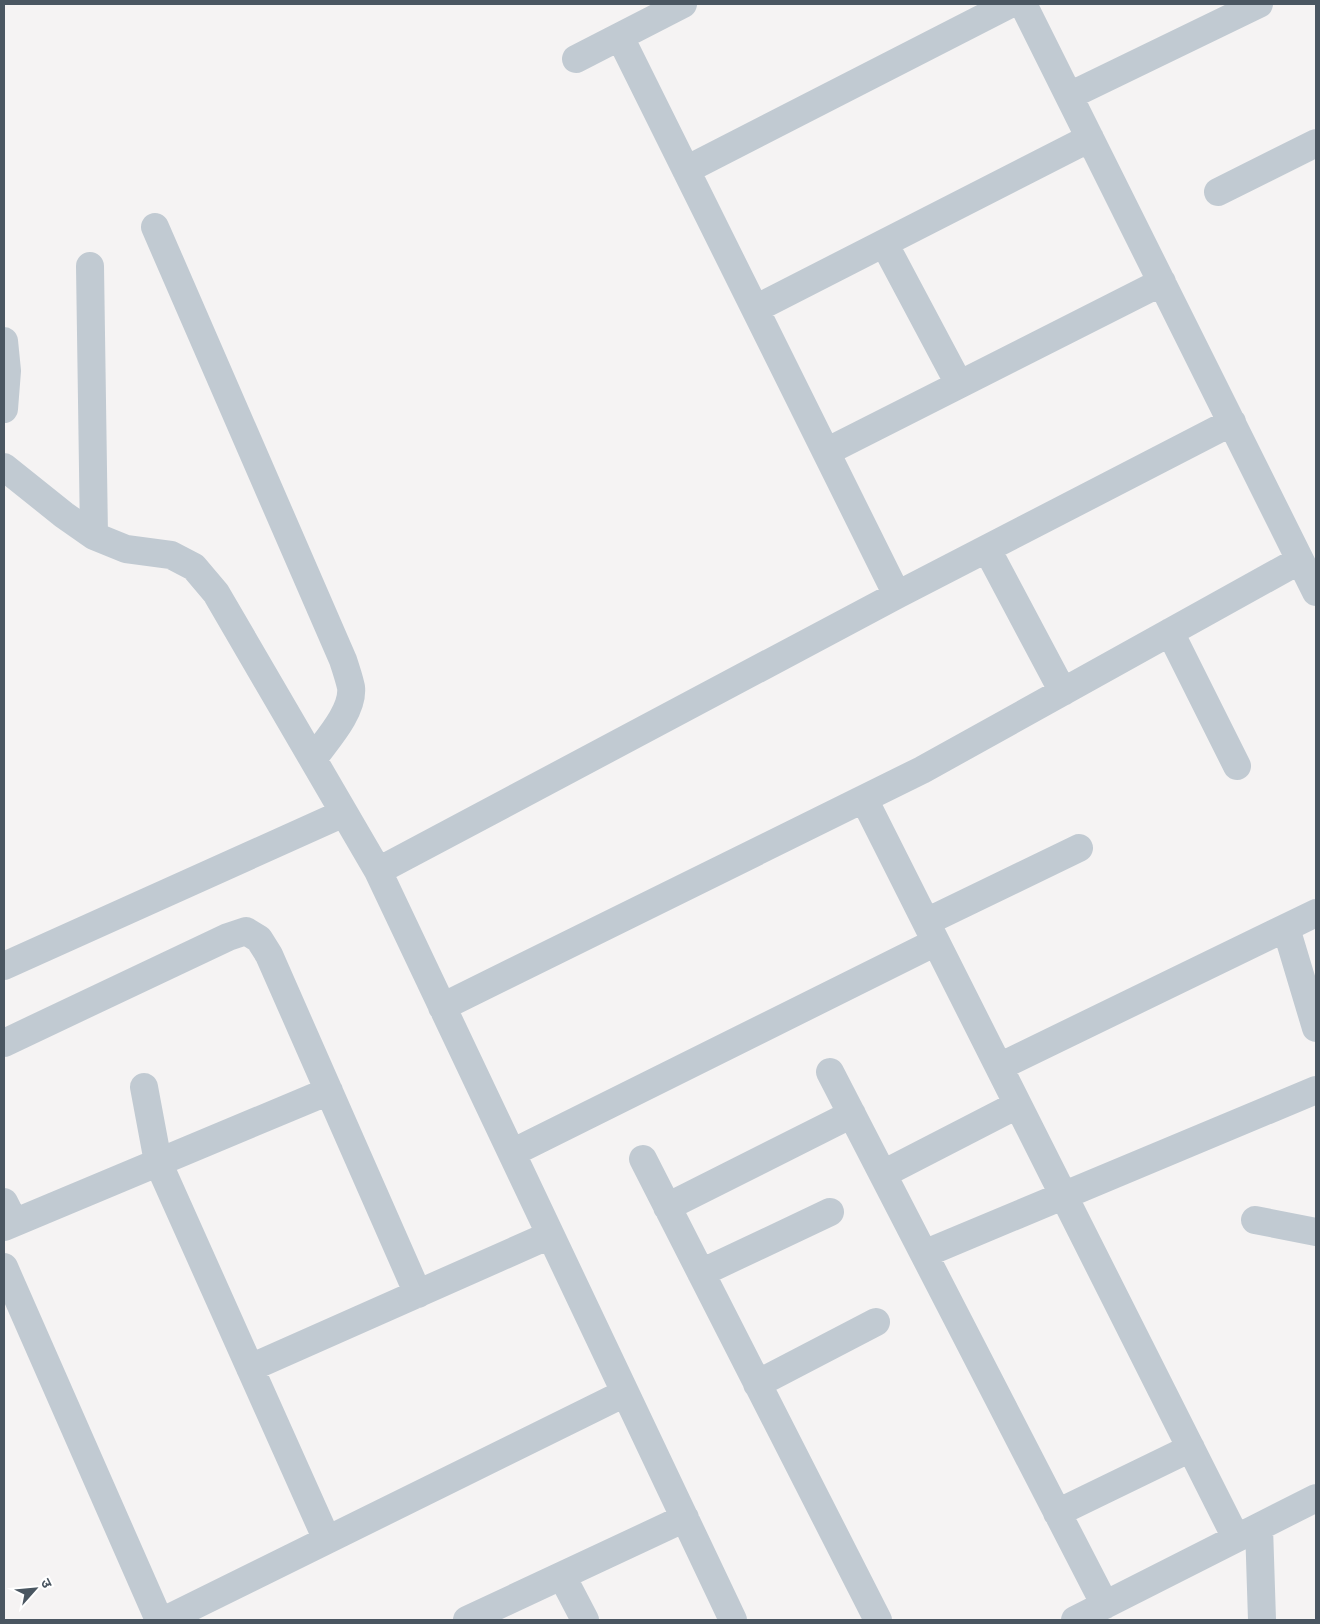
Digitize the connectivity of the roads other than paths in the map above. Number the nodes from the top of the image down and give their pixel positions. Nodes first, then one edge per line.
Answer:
1 (682, 4) edge
2 (1010, 4) edge
3 (1023, 4) edge
4 (1259, 4) edge
5 (620, 37) junction
6 (576, 60) dead end
7 (1069, 96) junction
8 (1090, 138) junction
9 (1316, 143) edge
10 (686, 170) junction
11 (1218, 192) dead end
12 (155, 227) dead end
13 (884, 243) junction
14 (90, 266) dead end
15 (1162, 282) junction
16 (755, 309) junction
17 (4, 341) edge
18 (959, 384) junction
19 (4, 409) edge
20 (1232, 422) junction
21 (826, 452) junction
22 (4, 467) edge
23 (94, 536) junction
24 (987, 549) junction
25 (1300, 560) junction
26 (1316, 592) edge
27 (897, 595) junction
28 (1170, 632) junction
29 (1063, 692) junction
30 (313, 759) junction
31 (1237, 766) dead end
32 (864, 799) junction
33 (344, 814) junction
34 (1079, 848) dead end
35 (378, 871) junction
36 (1316, 913) edge
37 (1286, 928) junction
38 (931, 932) junction
39 (4, 966) edge
40 (442, 1007) junction
41 (1316, 1028) edge
42 (4, 1043) edge
43 (999, 1067) junction
44 (830, 1072) dead end
45 (144, 1087) dead end
46 (1316, 1090) edge
47 (329, 1091) junction
48 (1017, 1105) junction
49 (852, 1114) junction
50 (512, 1153) junction
51 (643, 1159) dead end
52 (158, 1162) junction
53 (883, 1174) junction
54 (1064, 1195) junction
55 (667, 1207) junction
56 (830, 1212) dead end
57 (7, 1217) edge
58 (1255, 1220) dead end
59 (1316, 1232) edge
60 (550, 1235) junction
61 (924, 1254) junction
62 (4, 1267) edge
63 (701, 1273) junction
64 (418, 1294) junction
65 (876, 1322) dead end
66 (250, 1368) junction
67 (757, 1384) junction
68 (625, 1393) junction
69 (1191, 1448) junction
70 (1316, 1498) edge
71 (1057, 1514) junction
72 (685, 1518) junction
73 (1248, 1532) junction
74 (327, 1540) junction
75 (562, 1576) junction
76 (1105, 1605) junction
77 (159, 1620) edge
78 (165, 1620) edge
79 (468, 1620) edge
80 (585, 1620) edge
81 (733, 1620) edge
82 (878, 1620) edge
83 (1075, 1620) edge
84 (1262, 1620) edge

1 - 5 street
2 - 10 street
3 - 7 street
4 - 7 street
5 - 6 street
5 - 10 street
7 - 8 street
8 - 13 street
8 - 15 street
9 - 11 street
10 - 16 street
12 - 30 street
13 - 16 street
13 - 18 street
14 - 23 street
15 - 18 street
15 - 20 street
16 - 21 street
17 - 19 street
18 - 21 street
20 - 24 street
20 - 25 street
21 - 27 street
22 - 23 street
23 - 30 street
24 - 27 street
24 - 29 street
25 - 26 street
25 - 28 street
27 - 35 street
28 - 29 street
28 - 31 street
29 - 32 street
30 - 33 street
32 - 38 street
32 - 40 street
33 - 35 street
33 - 39 street
34 - 38 street
35 - 40 street
36 - 37 street
37 - 41 street
37 - 43 street
38 - 43 street
38 - 50 street
40 - 50 street
42 - 47 street
43 - 48 street
44 - 49 street
45 - 52 street
46 - 54 street
47 - 52 street
47 - 64 street
48 - 53 street
48 - 54 street
49 - 53 street
49 - 55 street
50 - 60 street
51 - 55 street
52 - 57 street
52 - 66 street
53 - 61 street
54 - 61 street
54 - 69 street
55 - 63 street
56 - 63 street
58 - 59 street
60 - 64 street
60 - 68 street
61 - 71 street
62 - 77 street
63 - 67 street
64 - 66 street
65 - 67 street
66 - 74 street
67 - 82 street
68 - 72 street
68 - 74 street
69 - 71 street
69 - 73 street
70 - 73 street
71 - 76 street
72 - 75 street
72 - 81 street
73 - 76 street
73 - 84 street
74 - 78 street
75 - 79 street
75 - 80 street
76 - 83 street

